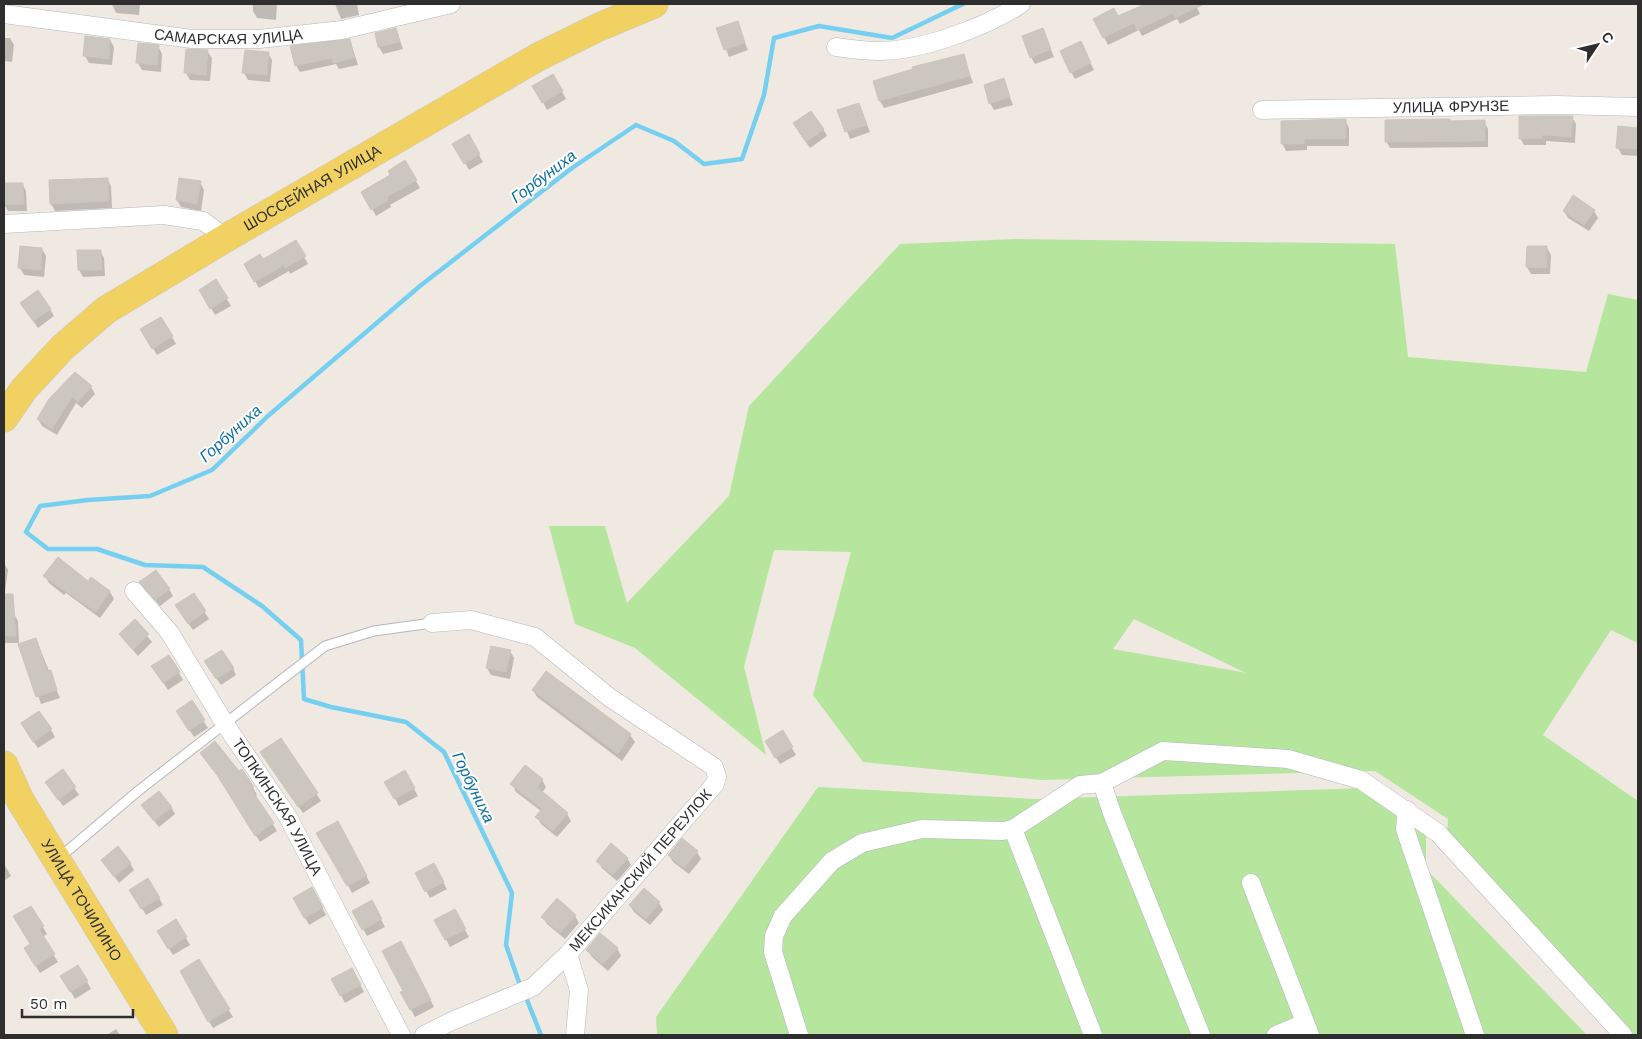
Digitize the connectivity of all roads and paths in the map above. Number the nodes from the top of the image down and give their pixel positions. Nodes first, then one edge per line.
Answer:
1 (451, 4) edge
2 (654, 4) edge
3 (1021, 4) edge
4 (4, 14) edge
5 (836, 47) dead end
6 (1638, 107) edge
7 (1262, 110) dead end
8 (4, 224) edge
9 (226, 238) junction
10 (4, 418) edge
11 (134, 591) dead end
12 (432, 623) joint
13 (225, 724) junction
14 (4, 764) edge
15 (1102, 783) junction
16 (1407, 810) junction
17 (1013, 829) junction
18 (56, 860) junction
19 (1251, 883) dead end
20 (568, 954) junction
21 (1308, 1029) edge
22 (164, 1035) edge
23 (401, 1035) edge
24 (424, 1035) edge
25 (575, 1035) edge
26 (799, 1035) edge
27 (1093, 1035) edge
28 (1201, 1035) edge
29 (1276, 1035) edge
30 (1475, 1035) edge
31 (1623, 1035) edge

1 - 4 street, САМАРСКАЯ УЛИЦА
2 - 9 main road, ШОССЕЙНАЯ УЛИЦА
3 - 5 street
6 - 7 street, УЛИЦА ФРУНЗЕ
8 - 9 street
9 - 10 main road, ШОССЕЙНАЯ УЛИЦА
11 - 13 street, ТОПКИНСКАЯ УЛИЦА
12 - 13 lane
12 - 20 street, МЕКСИКАНСКИЙ ПЕРЕУЛОК
13 - 18 lane
13 - 23 street, ТОПКИНСКАЯ УЛИЦА
14 - 18 main road, УЛИЦА ТОЧИЛИНО
15 - 16 street
15 - 17 street
15 - 28 street
16 - 30 street
16 - 31 street
17 - 26 street
17 - 27 street
18 - 22 main road, УЛИЦА ТОЧИЛИНО
19 - 21 street
20 - 24 street, МЕКСИКАНСКИЙ ПЕРЕУЛОК
20 - 25 street
21 - 29 street

